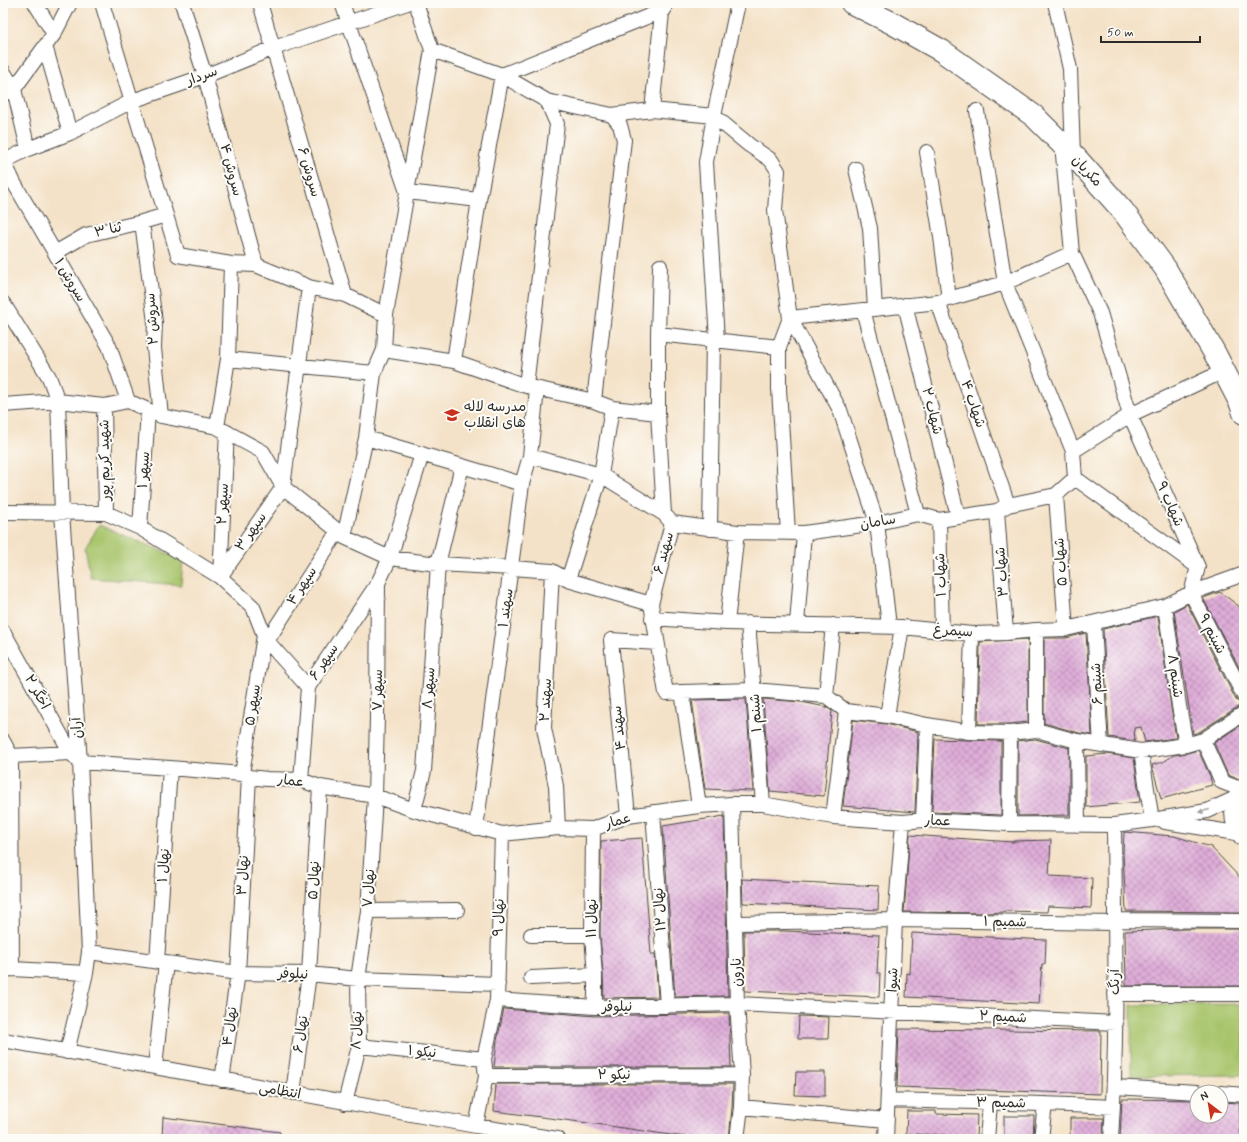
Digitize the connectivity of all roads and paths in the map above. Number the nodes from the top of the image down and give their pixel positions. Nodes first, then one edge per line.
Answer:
1 (35, 3) edge
2 (70, 3) edge
3 (102, 3) edge
4 (182, 3) edge
5 (260, 3) edge
6 (342, 3) edge
7 (407, 3) edge
8 (416, 3) edge
9 (738, 3) edge
10 (852, 3) edge
11 (1055, 3) edge
12 (663, 8) edge
13 (348, 23) junction
14 (54, 34) junction
15 (45, 46) junction
16 (274, 48) junction
17 (432, 50) junction
18 (3, 71) edge
19 (502, 75) junction
20 (205, 76) junction
21 (8, 92) edge
22 (132, 100) junction
23 (547, 101) junction
24 (652, 110) junction
25 (977, 111) dead end
26 (612, 115) junction
27 (714, 116) junction
28 (70, 133) junction
29 (28, 149) junction
30 (1067, 150) junction
31 (927, 152) dead end
32 (3, 162) edge
33 (856, 169) dead end
34 (9, 186) edge
35 (407, 192) junction
36 (479, 200) junction
37 (166, 215) junction
38 (142, 222) junction
39 (55, 253) junction
40 (1072, 253) junction
41 (231, 264) junction
42 (256, 265) junction
43 (660, 266) dead end
44 (1005, 283) junction
45 (309, 287) junction
46 (345, 295) junction
47 (944, 301) junction
48 (3, 303) edge
49 (905, 305) junction
50 (869, 310) junction
51 (386, 315) junction
52 (790, 318) junction
53 (658, 334) junction
54 (715, 340) junction
55 (779, 347) junction
56 (384, 350) junction
57 (228, 359) junction
58 (454, 361) junction
59 (298, 365) junction
60 (1224, 371) junction
61 (374, 373) junction
62 (531, 387) junction
63 (58, 401) junction
64 (128, 401) junction
65 (594, 401) junction
66 (3, 405) edge
67 (104, 406) junction
68 (612, 408) junction
69 (658, 413) junction
70 (1244, 413) edge
71 (154, 414) junction
72 (1130, 415) junction
73 (222, 429) junction
74 (366, 438) junction
75 (1073, 451) junction
76 (422, 454) junction
77 (530, 456) junction
78 (462, 466) junction
79 (601, 475) junction
80 (1075, 478) junction
81 (522, 484) junction
82 (283, 487) junction
83 (1056, 495) junction
84 (1003, 508) junction
85 (3, 512) edge
86 (106, 513) junction
87 (62, 514) junction
88 (918, 514) junction
89 (958, 516) junction
90 (668, 518) junction
91 (939, 520) junction
92 (878, 523) junction
93 (140, 528) junction
94 (710, 529) junction
95 (737, 532) junction
96 (788, 533) junction
97 (804, 533) junction
98 (341, 534) junction
99 (390, 558) junction
100 (438, 564) junction
101 (1198, 567) junction
102 (512, 568) junction
103 (552, 571) junction
104 (1244, 574) edge
105 (220, 576) junction
106 (568, 580) junction
107 (378, 583) junction
108 (1191, 593) junction
109 (651, 604) junction
110 (1165, 606) junction
111 (652, 618) junction
112 (727, 623) junction
113 (748, 623) junction
114 (1094, 623) junction
115 (797, 624) junction
116 (833, 625) junction
117 (896, 627) junction
118 (1066, 629) junction
119 (1036, 630) junction
120 (3, 631) edge
121 (942, 631) junction
122 (1006, 633) junction
123 (972, 634) junction
124 (265, 638) junction
125 (657, 644) junction
126 (308, 687) junction
127 (754, 690) junction
128 (682, 692) junction
129 (826, 696) junction
130 (1244, 696) edge
131 (846, 711) junction
132 (1244, 713) edge
133 (887, 716) junction
134 (927, 725) junction
135 (1036, 730) junction
136 (969, 732) junction
137 (1010, 733) junction
138 (1203, 740) junction
139 (3, 741) edge
140 (1077, 741) junction
141 (1101, 744) junction
142 (1186, 745) junction
143 (1141, 751) junction
144 (7, 758) edge
145 (75, 758) junction
146 (170, 768) junction
147 (245, 775) junction
148 (301, 780) junction
149 (320, 787) junction
150 (1242, 792) edge
151 (375, 796) junction
152 (732, 804) junction
153 (763, 804) junction
154 (699, 806) junction
155 (414, 810) junction
156 (653, 812) junction
157 (628, 816) junction
158 (833, 817) junction
159 (923, 820) junction
160 (1152, 820) junction
161 (903, 822) junction
162 (1009, 824) junction
163 (1078, 825) junction
164 (1114, 825) junction
165 (476, 828) junction
166 (558, 828) junction
167 (593, 829) junction
168 (502, 834) junction
169 (1243, 834) edge
170 (456, 910) dead end
171 (368, 911) junction
172 (895, 920) junction
173 (1115, 921) junction
174 (1244, 921) edge
175 (736, 923) junction
176 (531, 935) dead end
177 (592, 936) junction
178 (89, 952) junction
179 (162, 962) junction
180 (8, 969) edge
181 (86, 973) junction
182 (238, 973) junction
183 (308, 974) junction
184 (596, 975) junction
185 (531, 978) dead end
186 (358, 979) junction
187 (498, 984) junction
188 (1115, 994) junction
189 (1244, 994) edge
190 (497, 1000) junction
191 (737, 1004) junction
192 (667, 1006) junction
193 (595, 1007) junction
194 (891, 1011) junction
195 (1116, 1023) junction
196 (3, 1040) edge
197 (359, 1046) junction
198 (67, 1052) junction
199 (484, 1059) junction
200 (155, 1067) junction
201 (742, 1075) junction
202 (486, 1076) junction
203 (222, 1080) junction
204 (1114, 1087) junction
205 (1189, 1092) edge
206 (293, 1093) junction
207 (1229, 1094) edge
208 (1244, 1095) edge
209 (888, 1100) junction
210 (345, 1103) junction
211 (990, 1103) junction
212 (1045, 1104) junction
213 (741, 1107) junction
214 (1113, 1107) junction
215 (887, 1120) junction
216 (476, 1126) junction
217 (558, 1139) edge
218 (737, 1139) edge
219 (886, 1139) edge
220 (987, 1139) edge
221 (1041, 1139) edge
222 (1111, 1139) edge

1 - 14 street
2 - 14 street
3 - 22 street
4 - 20 street, سروش ۴
5 - 16 street, سروش ۶
6 - 13 street
7 - 13 street, سردار
8 - 17 street
9 - 27 street
10 - 30 main road, مکریان
11 - 30 street, شهاب ۹
12 - 19 street
12 - 24 street
13 - 16 street, سردار
13 - 35 street
14 - 15 street
15 - 21 street
15 - 28 street
16 - 20 street, سردار
16 - 46 street, سروش ۶
17 - 19 street
17 - 35 street
18 - 21 street
19 - 23 street
19 - 36 street
20 - 22 street, سردار
20 - 42 street, سروش ۴
21 - 29 street
22 - 28 street, سردار
22 - 37 street
23 - 26 street
23 - 62 street, سهند ۱
24 - 26 street
24 - 27 street
25 - 44 street
26 - 65 street
27 - 52 street
27 - 54 street
28 - 29 street, سردار
29 - 32 street, سردار
30 - 40 street, شهاب ۹
30 - 60 main road, مکریان
31 - 47 street, شهاب ۴
32 - 34 street, سروش ۱
33 - 50 street
34 - 39 street, سروش ۱
35 - 36 street
35 - 51 street
36 - 58 street
37 - 38 street, ثنا ۳
37 - 41 street
38 - 39 street, ثنا ۳
38 - 71 street, سروش ۲
39 - 64 street, سروش ۱
40 - 44 street
40 - 72 street, شهاب ۹
41 - 42 street
41 - 57 street, سپهر ۲
42 - 45 street
43 - 53 street, سهند ۶
44 - 47 street
44 - 75 street
45 - 46 street
45 - 59 street
46 - 51 street
47 - 49 street
47 - 84 street, شهاب ۴
48 - 63 street, آران
49 - 50 street
49 - 89 street, شهاب ۲
50 - 52 street
50 - 88 street
51 - 56 street
52 - 55 street
52 - 92 street
53 - 54 street
53 - 69 street, سهند ۶
54 - 55 street
54 - 94 street
55 - 96 street
56 - 58 street
56 - 61 street
57 - 59 street
57 - 73 street, سپهر ۲
58 - 62 street
59 - 61 street
59 - 82 street
60 - 70 main road, مکریان
60 - 72 street
61 - 74 street
62 - 65 street
62 - 77 street, سهند ۱
63 - 66 street
63 - 67 street
63 - 87 street, آران
64 - 67 street
64 - 71 street
65 - 68 street
67 - 86 street, شهید کریم پور
68 - 69 street
68 - 79 street
69 - 90 street, سهند ۶
71 - 73 street
71 - 93 street, سپهر ۱
72 - 75 street
72 - 101 street, شهاب ۹
73 - 82 street
73 - 105 street, سپهر ۲
74 - 76 street
74 - 98 street
75 - 80 street
76 - 78 street
76 - 99 street, سپهر ۶
77 - 79 street
77 - 81 street, سهند ۱
78 - 81 street
78 - 100 street, سپهر ۸
79 - 90 street
79 - 106 street
80 - 83 street
80 - 101 street
81 - 102 street, سهند ۱
82 - 98 street
82 - 105 street, سپهر ۳
83 - 84 street, سامان
83 - 118 street, شهاب ۵
84 - 89 street, سامان
84 - 122 street, شهاب ۳
85 - 87 street
86 - 87 street
86 - 93 street
87 - 145 street, آران
88 - 91 street, سامان
88 - 92 street, سامان
89 - 91 street, سامان
90 - 94 street, سامان
90 - 109 street, سهند ۶
91 - 121 street, شهاب ۱
92 - 97 street, سامان
92 - 117 street
93 - 105 street
94 - 95 street, سامان
95 - 96 street, سامان
95 - 112 street
96 - 97 street, سامان
97 - 115 street
98 - 99 street
98 - 124 street, سپهر ۴
99 - 100 street
99 - 107 street, سپهر ۶
100 - 102 street
100 - 155 street, سپهر ۸
101 - 108 street
102 - 103 street
102 - 165 street, سهند ۱
103 - 106 street
103 - 166 street, سهند ۲
104 - 108 street, سیمرغ
105 - 124 street
106 - 109 street
107 - 126 street, سپهر ۶
107 - 151 street, سپهر ۷
108 - 110 street, سیمرغ
108 - 130 street, شبنم ۹
109 - 111 street, سهند ۶
110 - 114 street, سیمرغ
110 - 142 street, شبنم ۸
111 - 112 street, سیمرغ
111 - 125 street, سهند ۶
112 - 113 street, سیمرغ
113 - 115 street, سیمرغ
113 - 127 street, شبنم ۱
114 - 118 street, سیمرغ
114 - 141 street, شبنم ۶
115 - 116 street, سیمرغ
116 - 117 street, سیمرغ
116 - 129 street
117 - 121 street, سیمرغ
117 - 133 street
118 - 119 street, سیمرغ
119 - 122 street, سیمرغ
119 - 135 street
120 - 145 street, اخگر ۲
121 - 123 street, سیمرغ
122 - 123 street, سیمرغ
123 - 136 street
124 - 126 street
124 - 147 street, سپهر ۵
125 - 128 street, سهند ۶
125 - 157 street, سهند ۴
126 - 148 street, سپهر ۶
127 - 128 street
127 - 129 street
127 - 153 street, شبنم ۱
128 - 154 street
129 - 131 street
131 - 133 street
131 - 158 street
132 - 138 street
133 - 134 street
134 - 136 street
134 - 159 street
135 - 137 street
135 - 140 street
136 - 137 street
137 - 162 street
138 - 142 street
138 - 150 street
139 - 144 street
140 - 141 street
140 - 163 street
141 - 143 street
142 - 143 street
143 - 160 street
144 - 145 street, عمار
144 - 180 street
145 - 146 street, عمار
145 - 178 street, آران
146 - 147 street, عمار
146 - 179 street, نهال ۱
147 - 148 street, عمار
147 - 182 street, نهال ۳
148 - 149 street, عمار
149 - 151 street, عمار
149 - 183 street, نهال ۵
150 -> 160 street, عمار
150 - 169 main road
151 - 155 street, عمار
151 - 171 street, نهال ۷
152 - 153 street, عمار
152 - 154 street, عمار
152 - 175 street, نارون
153 - 158 street, عمار
154 - 156 street, عمار
155 - 165 street, عمار
156 - 157 street, عمار
156 - 192 street, نهال ۱۲
157 - 167 street, عمار
158 - 161 street, عمار
159 - 161 street, عمار
159 - 162 street, عمار
160 - 164 street, عمار
160 - 169 street
161 - 172 street, شیوا
162 - 163 street, عمار
163 - 164 street, عمار
164 - 173 street, آرنگ
165 - 168 street, عمار
166 - 167 street, عمار
166 - 168 street, عمار
167 - 177 street, نهال ۱۱
168 - 187 street, نهال ۹
170 - 171 street
171 - 186 street, نهال ۷
172 - 173 street, شمیم ۱
172 - 175 street, شمیم ۱
172 - 194 street, شیوا
173 - 174 street, شمیم ۱
173 - 188 street, آرنگ
175 - 191 street, نارون
176 - 177 street
177 - 184 street, نهال ۱۱
178 - 179 street, نیلوفر
178 - 181 street, آران
179 - 182 street, نیلوفر
179 - 200 street, نهال ۱
180 - 181 street
181 - 198 street, آران
182 - 183 street, نیلوفر
182 - 203 street, نهال ۴
183 - 186 street, نیلوفر
183 - 206 street, نهال ۶
184 - 185 street
184 - 193 street, نهال ۱۱
186 - 187 street, نیلوفر
186 - 197 street, نهال ۸
187 - 190 street, نهال ۹
188 - 189 street
188 - 195 street, آرنگ
190 - 193 street, نیلوفر
190 - 199 street, نهال ۹
191 - 192 street, نیلوفر
191 - 194 street, شمیم ۲
191 - 201 street, نارون
192 - 193 street, نیلوفر
194 - 195 street, شمیم ۲
194 - 209 street, شیوا
195 - 204 street, آرنگ
196 - 198 street, انتظامی
197 - 199 street, نیکو ۱
197 - 210 street, نهال ۸
198 - 200 street, انتظامی
199 - 202 street, نهال ۹
200 - 203 street, انتظامی
201 - 202 street, نیکو ۲
201 - 213 street, نارون
202 - 216 street, نهال ۹
203 - 206 street, انتظامی
204 - 205 street
204 - 214 street, آرنگ
206 - 210 street, انتظامی
207 - 208 street
209 - 211 street, شمیم ۳
209 - 215 street, شیوا
210 - 216 street, انتظامی
211 - 212 street, شمیم ۳
211 - 220 street
212 - 214 street, شمیم ۳
212 - 221 street
213 - 215 street
213 - 218 street, نارون
214 - 222 street, آرنگ
215 - 219 street, شیوا
216 - 217 street, انتظامی

